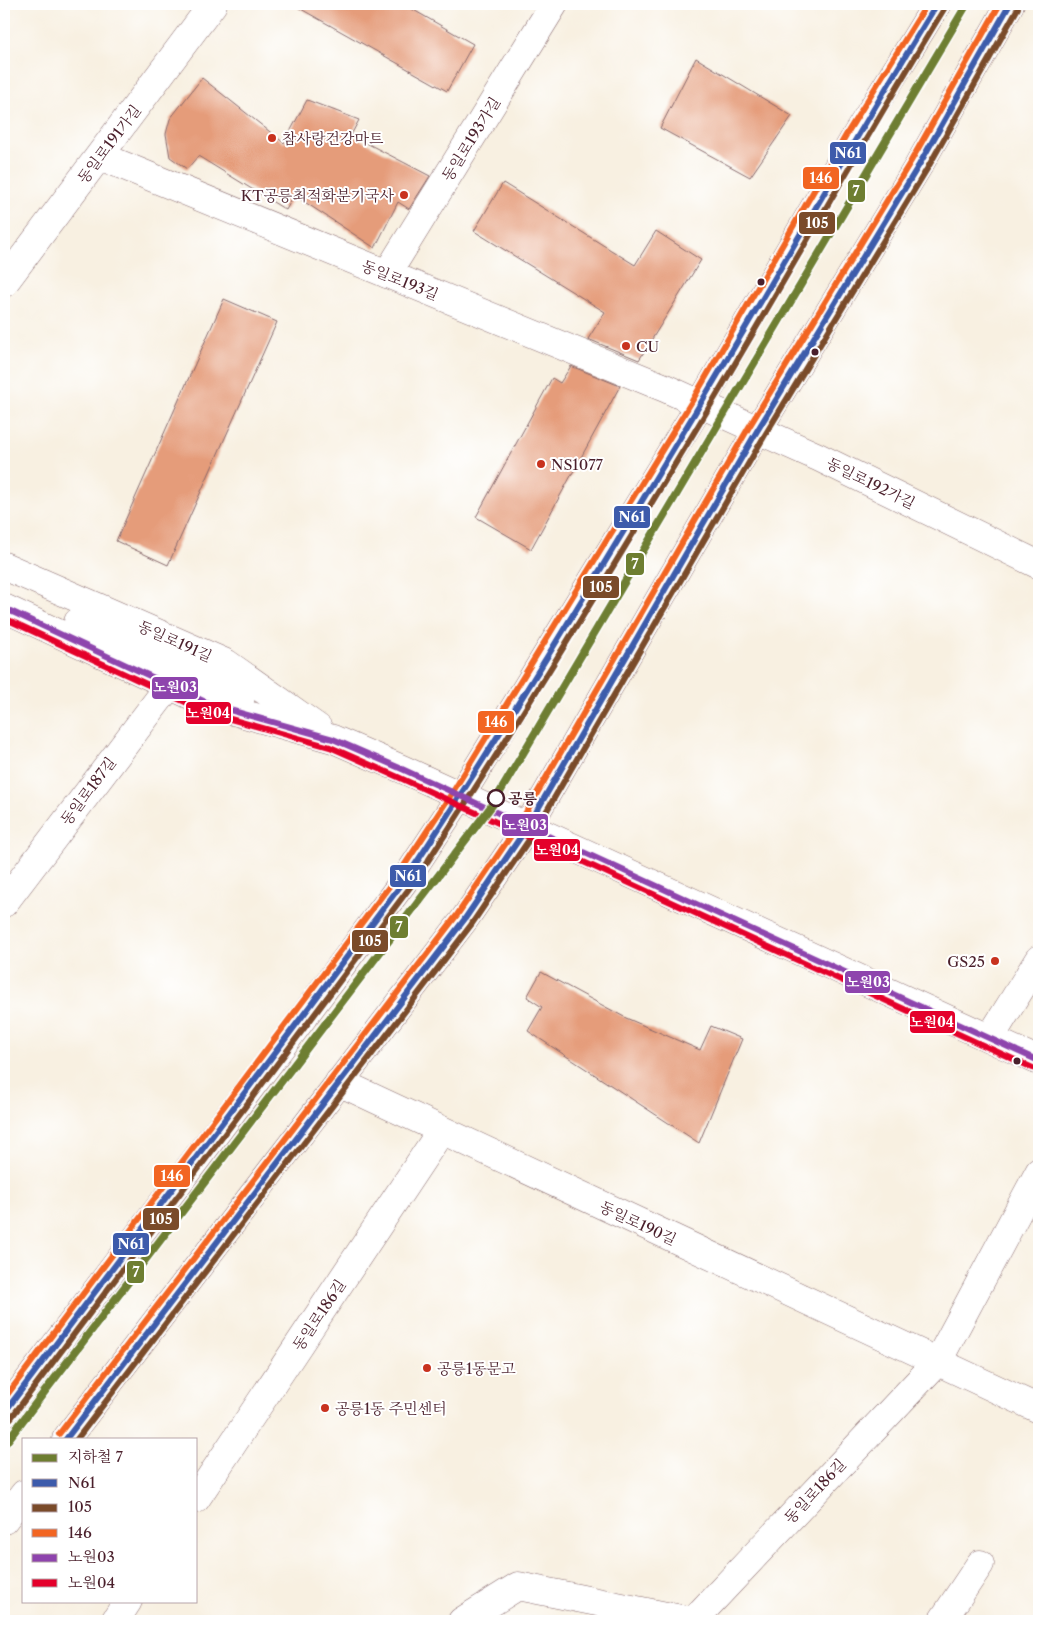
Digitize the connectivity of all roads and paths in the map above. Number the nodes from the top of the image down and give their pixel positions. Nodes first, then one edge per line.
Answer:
1 (213, 4) edge
2 (554, 4) edge
3 (937, 4) edge
4 (1010, 4) edge
5 (100, 156) junction
6 (388, 274) junction
7 (4, 283) edge
8 (700, 406) junction
9 (757, 430) junction
10 (1039, 565) edge
11 (4, 566) edge
12 (4, 589) edge
13 (4, 608) edge
14 (169, 686) junction
15 (333, 739) junction
16 (461, 795) junction
17 (528, 826) junction
18 (5, 898) edge
19 (1039, 959) edge
20 (990, 1038) junction
21 (1039, 1061) edge
22 (340, 1082) junction
23 (441, 1132) junction
24 (1039, 1172) edge
25 (938, 1361) junction
26 (1039, 1409) edge
27 (4, 1413) edge
28 (67, 1438) edge
29 (198, 1496) edge
30 (22, 1497) edge
31 (4, 1520) edge
32 (980, 1564) dead end
33 (127, 1602) edge
34 (945, 1620) edge
35 (115, 1621) edge
36 (462, 1621) edge
37 (692, 1621) edge

1 - 5 main road, 동일로191가길
2 - 6 main road, 동일로193가길
3 - 8 main road
4 - 9 main road
5 - 6 main road, 동일로193길
5 - 7 main road, 동일로191가길
6 - 8 main road, 동일로193길
8 - 9 main road, 동일로192가길
8 - 16 main road
9 - 10 main road, 동일로192가길
9 - 17 main road
11 - 15 main road, 동일로191길
12 - 15 main road, 동일로191길
13 - 14 main road, 동일로191길
14 - 15 main road, 동일로191길
14 - 18 main road, 동일로187길
15 - 16 main road, 동일로191길
16 - 17 main road, 동일로191길
16 - 27 main road
17 - 20 main road, 동일로191길
17 - 22 main road
19 - 20 main road
20 - 21 main road, 동일로191길
22 - 23 main road, 동일로190길
22 - 28 main road
23 - 25 main road, 동일로190길
23 - 29 main road, 동일로186길
24 - 25 main road
25 - 26 main road, 동일로190길
25 - 37 main road, 동일로186길
30 - 31 main road
32 - 34 main road
33 - 35 main road
36 - 37 main road, 동일로186길

